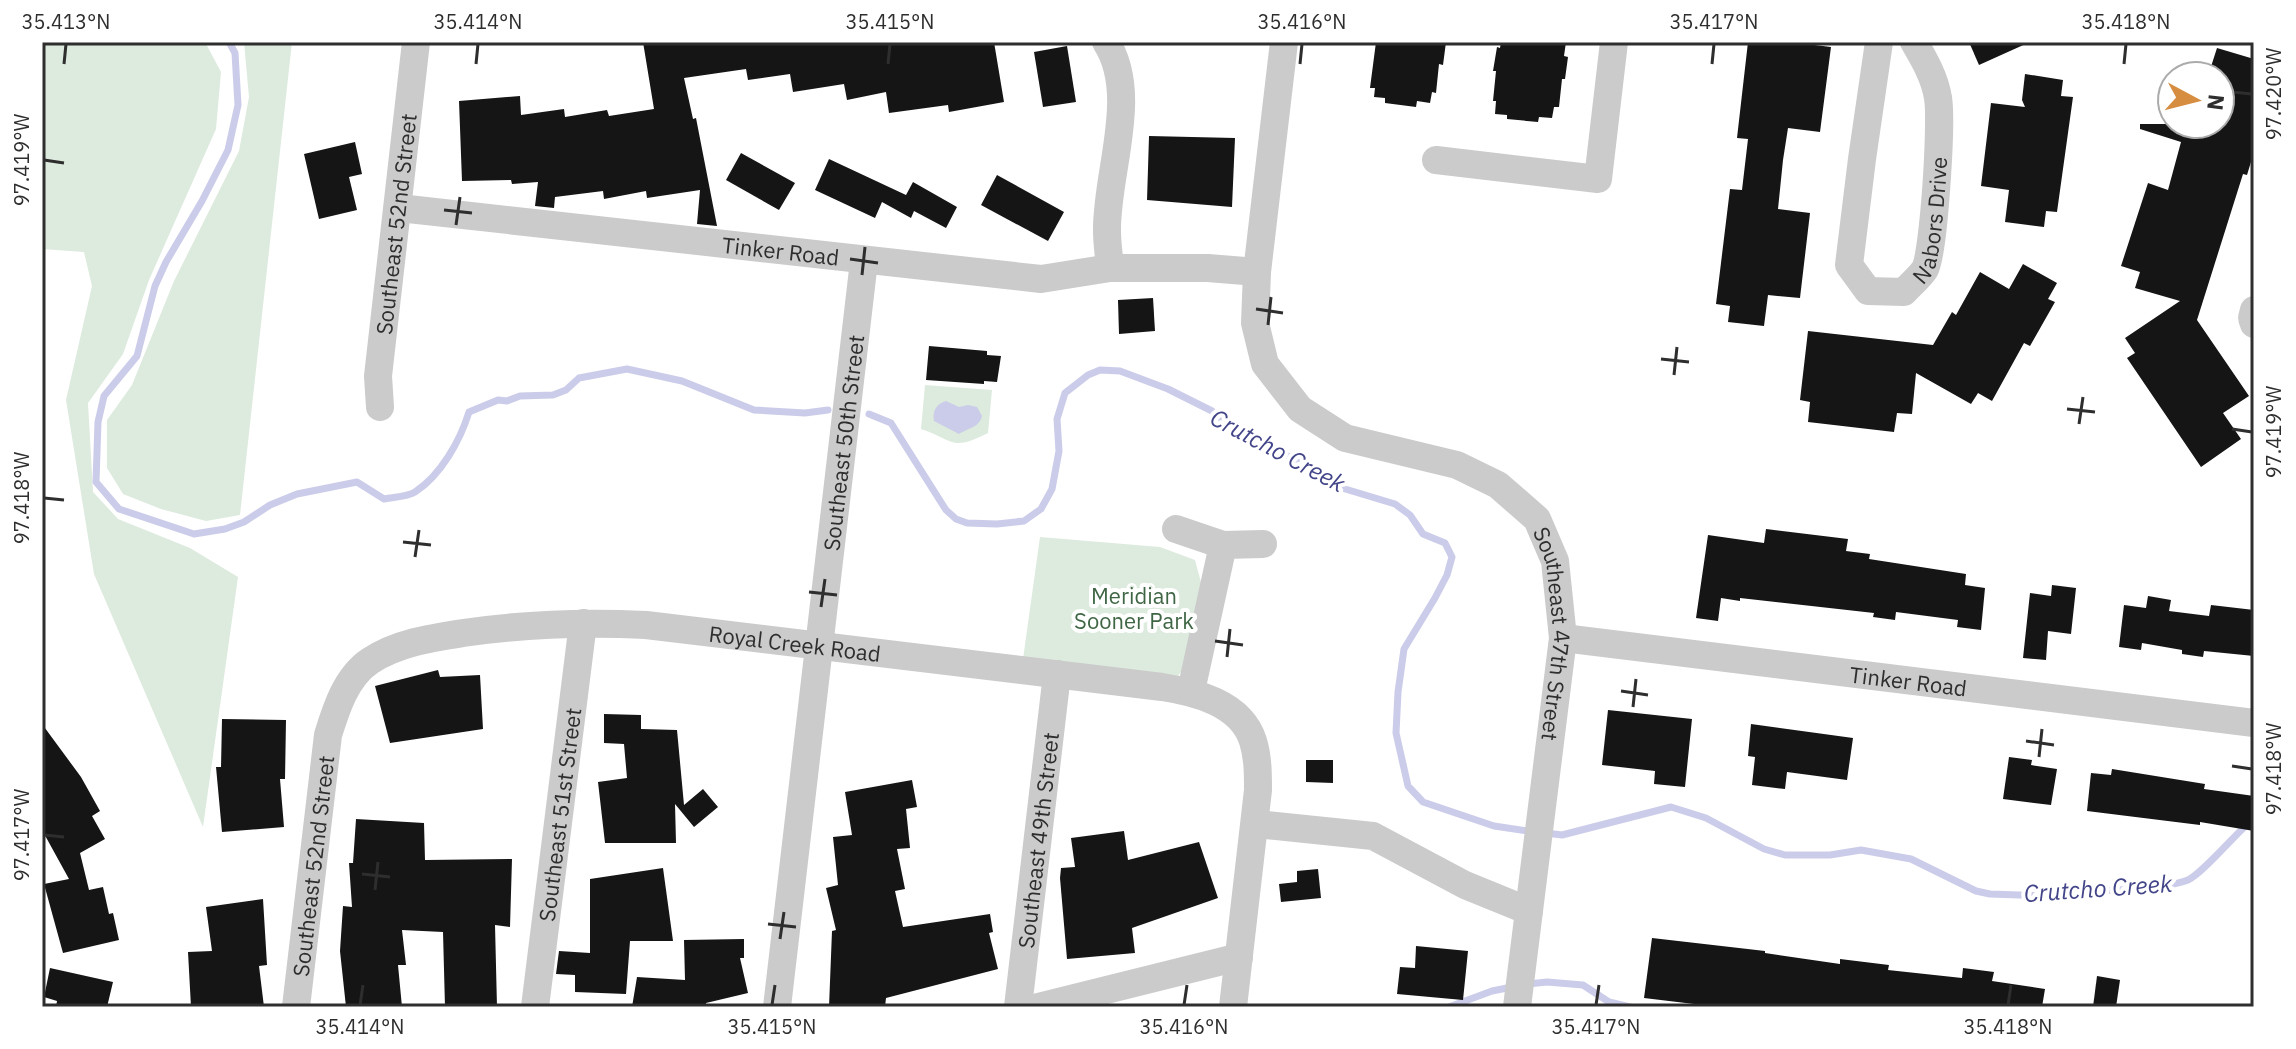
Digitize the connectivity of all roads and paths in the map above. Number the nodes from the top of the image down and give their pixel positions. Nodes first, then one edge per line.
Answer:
1 (416, 42) edge
2 (1284, 42) edge
3 (1614, 42) edge
4 (1879, 42) edge
5 (1914, 42) edge
6 (1110, 47) edge
7 (1436, 160) dead end
8 (399, 208) junction
9 (864, 261) junction
10 (1110, 268) junction
11 (1257, 272) junction
12 (2254, 310) edge
13 (2254, 324) edge
14 (380, 407) dead end
15 (1176, 529) dead end
16 (1263, 544) dead end
17 (1223, 545) junction
18 (583, 623) junction
19 (1563, 638) junction
20 (820, 646) junction
21 (1057, 674) junction
22 (352, 681) joint
23 (1191, 691) junction
24 (2254, 723) edge
25 (1256, 824) junction
26 (1529, 911) junction
27 (1239, 957) junction
28 (296, 1007) edge
29 (535, 1007) edge
30 (777, 1007) edge
31 (1018, 1007) edge
32 (1038, 1007) edge
33 (1233, 1007) edge
34 (1517, 1007) edge

1 - 8 street, Southeast 52nd Street
2 - 11 street, Southeast 47th Street
3 - 7 street
4 - 5 street, Nabors Drive
6 - 10 street
8 - 9 street, Tinker Road
8 - 14 street, Southeast 52nd Street
9 - 10 street, Tinker Road
9 - 20 street, Southeast 50th Street
10 - 11 street, Tinker Road
11 - 19 street, Southeast 47th Street
12 - 13 street
15 - 17 street
16 - 17 street
17 - 23 street
18 - 20 street, Royal Creek Road
18 - 22 street, Royal Creek Road
18 - 29 street, Southeast 51st Street
19 - 24 street, Tinker Road
19 - 26 street, Southeast 47th Street
20 - 21 street, Royal Creek Road
20 - 30 street, Southeast 50th Street
21 - 23 street, Royal Creek Road
21 - 31 street, Southeast 49th Street
22 - 28 street, Southeast 52nd Street
23 - 25 street, Royal Creek Road
25 - 26 street
25 - 27 street
26 - 34 street, Southeast 47th Street
27 - 32 street
27 - 33 street

